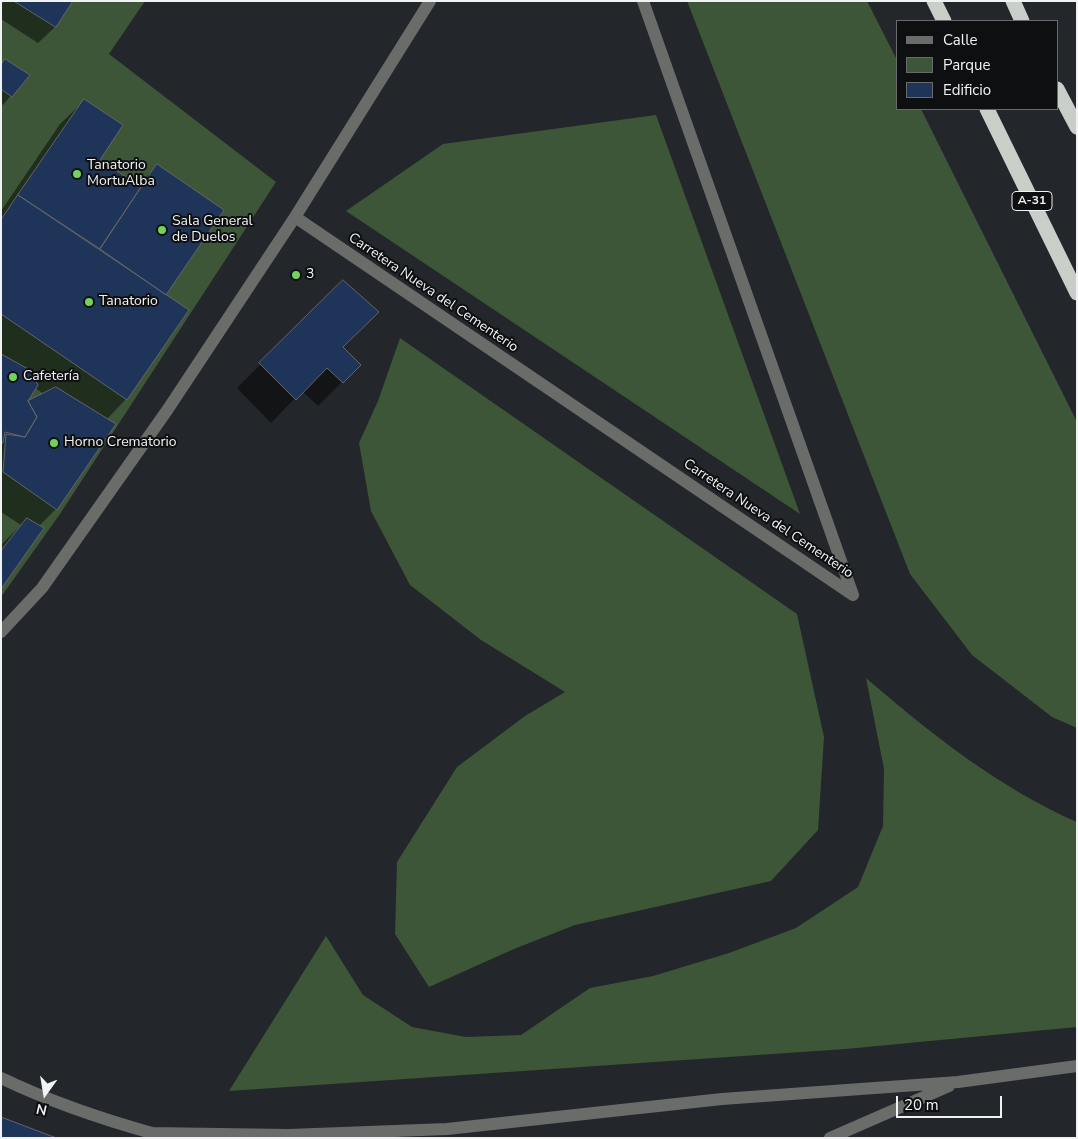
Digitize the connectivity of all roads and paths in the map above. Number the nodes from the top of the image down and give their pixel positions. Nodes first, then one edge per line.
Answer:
1 (430, 1) edge
2 (643, 1) edge
3 (934, 1) edge
4 (1013, 1) edge
5 (944, 20) edge
6 (1022, 20) edge
7 (1058, 91) edge
8 (987, 110) edge
9 (1077, 127) edge
10 (295, 217) junction
11 (1077, 293) edge
12 (1, 632) edge
13 (1077, 1066) edge
14 (1, 1078) edge
15 (958, 1082) junction
16 (151, 1133) junction
17 (169, 1138) edge
18 (830, 1138) edge

1 - 10 street
2 - 10 street, Carretera Nueva del Cementerio
3 - 5 highway
4 - 6 highway
7 - 9 highway
8 - 11 highway, A-31
10 - 12 street
13 - 15 street
14 - 16 street
15 - 16 street
15 - 18 street
16 - 17 street

